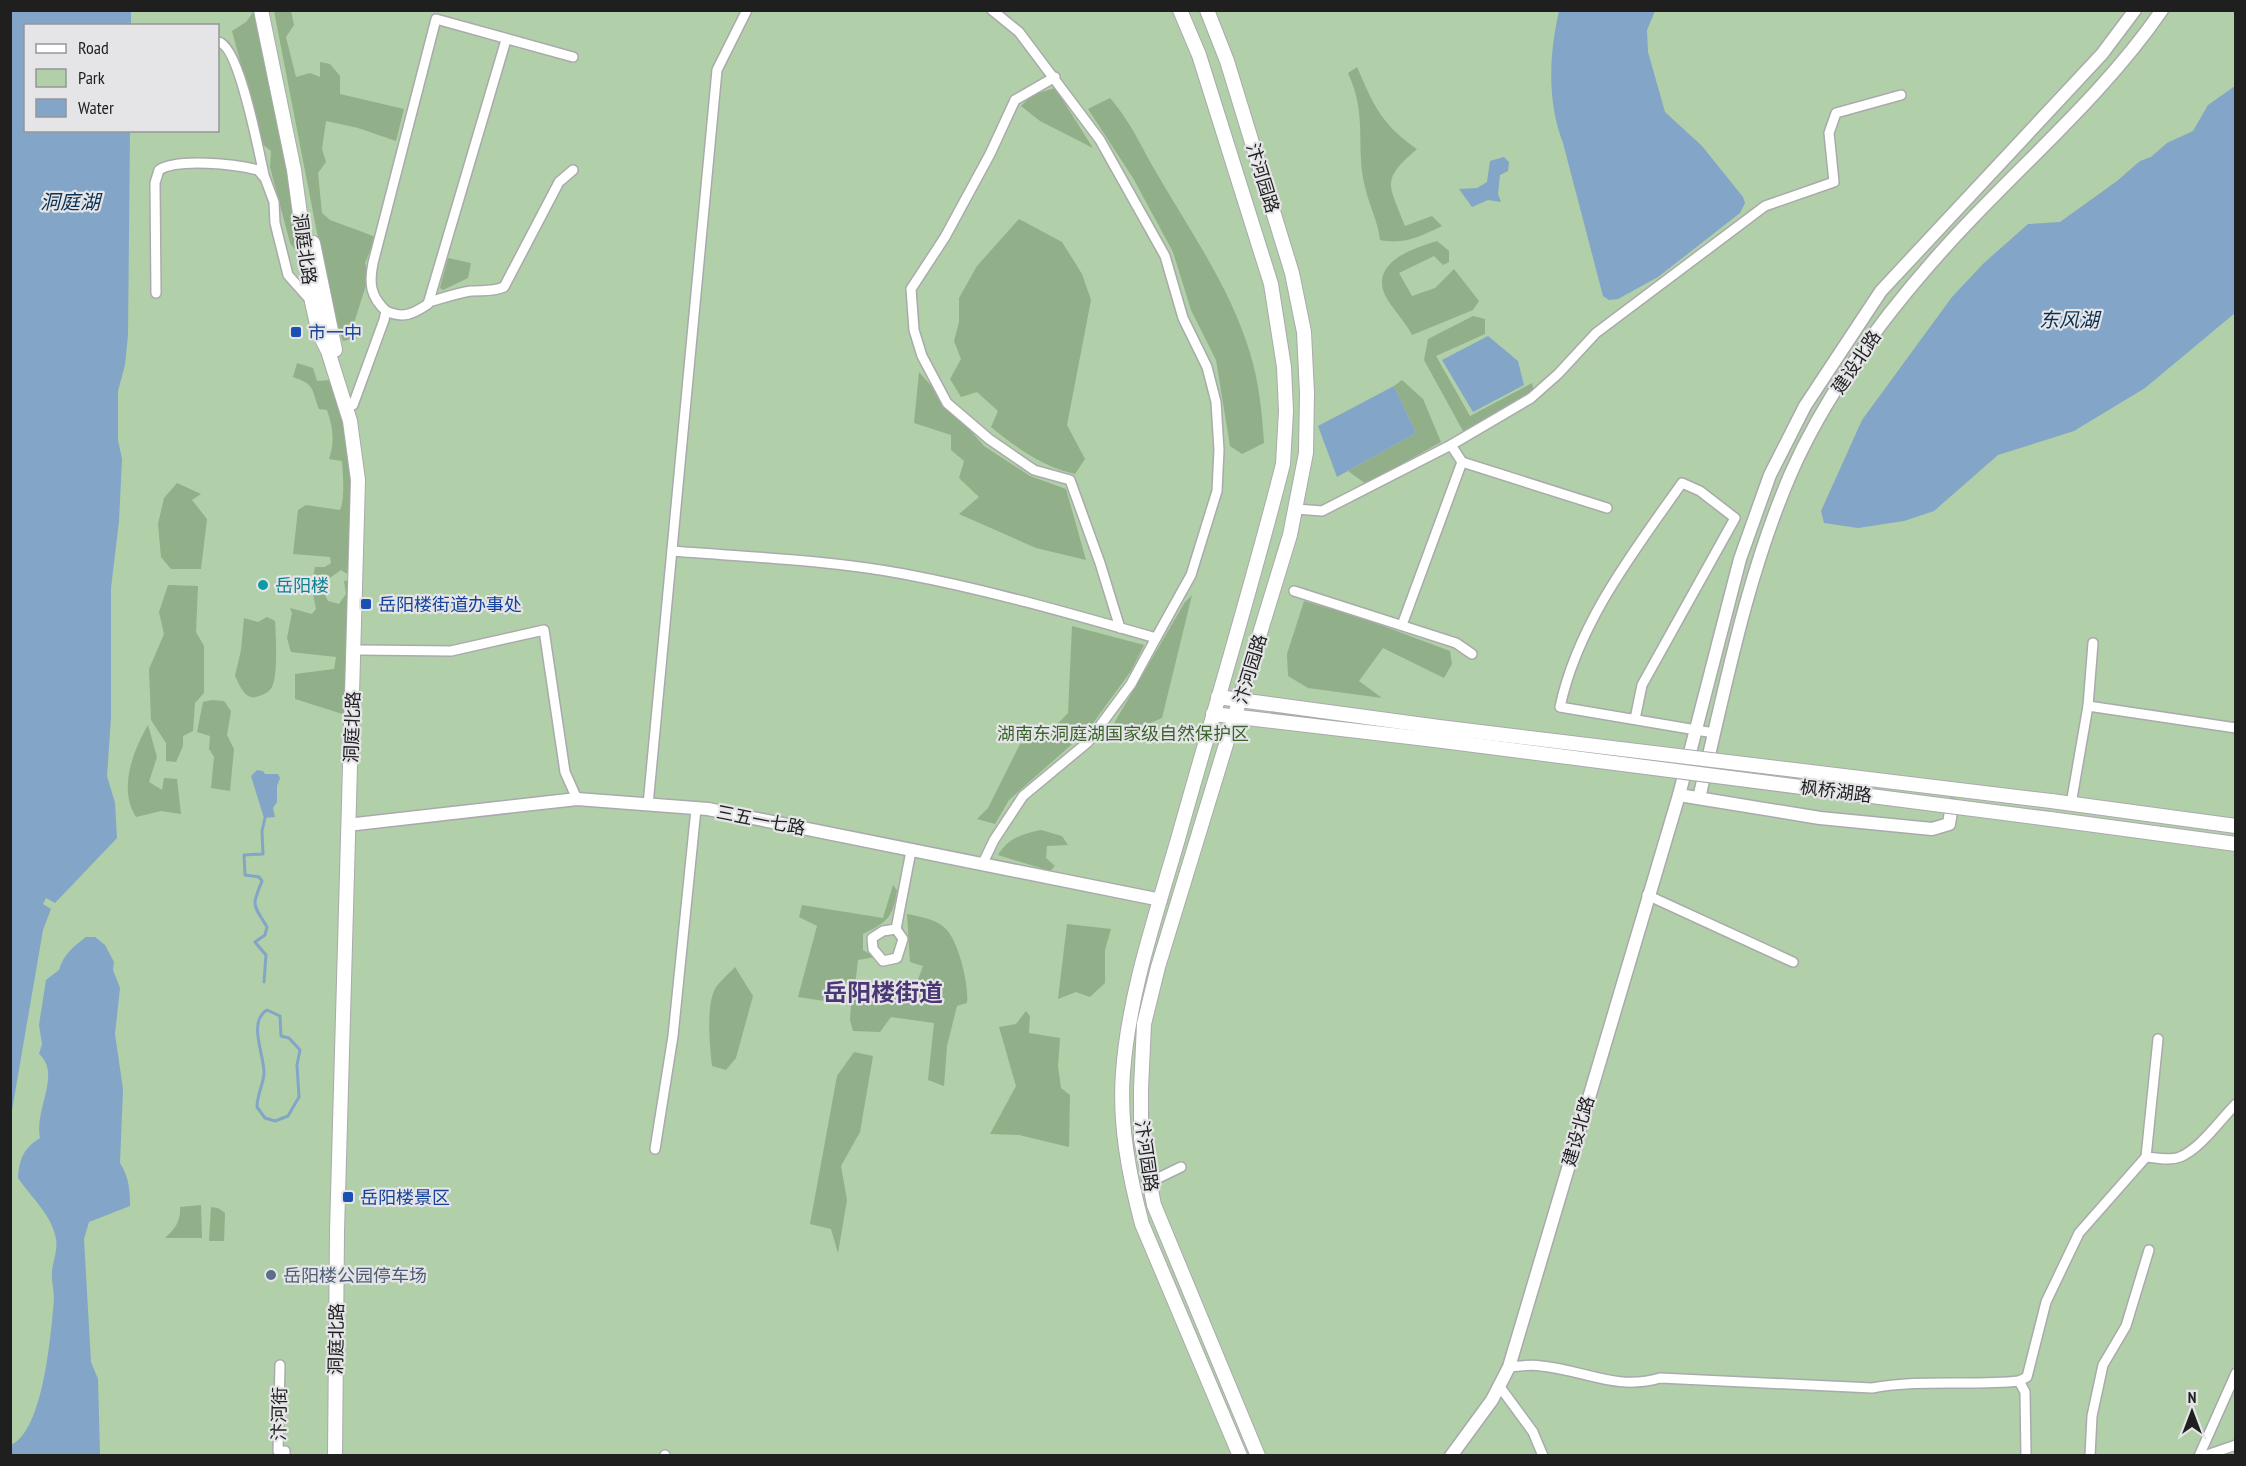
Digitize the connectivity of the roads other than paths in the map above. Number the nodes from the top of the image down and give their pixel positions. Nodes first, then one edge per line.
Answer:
1 (261, 10) edge
2 (266, 10) edge
3 (747, 10) edge
4 (992, 10) edge
5 (1180, 10) edge
6 (1207, 10) edge
7 (2135, 10) edge
8 (2162, 10) edge
9 (506, 40) junction
10 (219, 42) edge
11 (573, 57) dead end
12 (1055, 77) junction
13 (1901, 95) dead end
14 (573, 170) dead end
15 (265, 177) junction
16 (156, 293) dead end
17 (312, 302) junction
18 (429, 302) junction
19 (386, 311) junction
20 (353, 405) junction
21 (1451, 445) junction
22 (1462, 462) junction
23 (1607, 508) dead end
24 (1296, 509) junction
25 (672, 551) junction
26 (1294, 591) dead end
27 (1402, 625) junction
28 (1120, 628) junction
29 (1156, 639) junction
30 (2093, 643) dead end
31 (361, 650) junction
32 (1472, 654) dead end
33 (1218, 697) junction
34 (1240, 700) junction
35 (2088, 706) junction
36 (1214, 714) junction
37 (1236, 716) junction
38 (1635, 719) junction
39 (2235, 728) edge
40 (1696, 730) junction
41 (1714, 733) junction
42 (1437, 734) junction
43 (1679, 795) junction
44 (1699, 798) junction
45 (577, 799) junction
46 (2072, 804) junction
47 (648, 805) junction
48 (1952, 806) junction
49 (696, 809) junction
50 (356, 824) junction
51 (2235, 826) edge
52 (1179, 836) junction
53 (1197, 842) junction
54 (2235, 844) edge
55 (911, 851) junction
56 (982, 865) junction
57 (1647, 895) junction
58 (1161, 900) junction
59 (896, 930) dead end
60 (1793, 962) dead end
61 (2158, 1039) dead end
62 (2235, 1104) edge
63 (655, 1149) dead end
64 (2146, 1158) junction
65 (1181, 1167) dead end
66 (1150, 1182) junction
67 (2149, 1250) dead end
68 (280, 1365) dead end
69 (1509, 1367) junction
70 (2235, 1373) edge
71 (2019, 1381) junction
72 (1500, 1387) junction
73 (2235, 1445) edge
74 (285, 1455) edge
75 (335, 1455) edge
76 (342, 1455) edge
77 (1240, 1455) edge
78 (1258, 1455) edge
79 (1452, 1455) edge
80 (1543, 1455) edge
81 (2026, 1455) edge
82 (2090, 1455) edge
83 (2199, 1455) edge
84 (2204, 1455) edge

1 - 17 main road, 洞庭北路
2 - 20 main road, 洞庭北路
3 - 25 street
4 - 12 street
5 - 33 main road, 汴河园路
6 - 24 main road, 汴河园路
7 - 40 main road, 建设北路
8 - 41 main road, 建设北路
9 - 11 street
9 - 18 street
9 - 19 street
10 - 15 street
12 - 28 street
12 - 29 street
13 - 21 street
14 - 18 street
15 - 16 street
15 - 17 street
17 - 75 main road, 洞庭北路
18 - 19 street
19 - 20 street
20 - 31 main road, 洞庭北路
21 - 22 street
21 - 24 street
22 - 23 street
22 - 27 street
24 - 34 main road, 汴河园路
25 - 28 street
25 - 47 street
26 - 27 street
27 - 32 street
28 - 29 street
29 - 56 street
30 - 35 street
31 - 45 street
31 - 50 main road, 洞庭北路
33 - 34 main road
33 - 36 main road, 汴河园路
34 - 37 main road, 汴河园路
34 - 42 main road
35 - 39 street
35 - 46 street
36 - 37 main road
36 - 52 main road, 汴河园路
37 - 42 main road
37 - 53 main road, 汴河园路
38 - 38 street
38 - 40 street
40 - 41 street
40 - 43 main road, 建设北路
41 - 44 main road, 建设北路
42 - 46 main road, 枫桥湖路, bridge
42 - 48 main road, 枫桥湖路, bridge
43 - 44 main road
43 - 57 main road, 建设北路
44 - 48 main road
45 - 47 main road, 三五一七路
45 - 50 main road, 三五一七路
46 - 51 main road, 枫桥湖路
47 - 49 main road, 三五一七路
48 - 54 main road, 枫桥湖路, bridge
49 - 55 main road, 三五一七路
49 - 63 street
50 - 76 main road, 洞庭北路
52 - 53 main road
52 - 58 main road, 汴河园路
53 - 66 main road, 汴河园路
55 - 56 main road, 三五一七路
55 - 59 street
56 - 58 main road, 三五一七路
57 - 60 street
57 - 69 main road, 建设北路
58 - 77 main road, 汴河园路
61 - 64 street
62 - 64 street
64 - 71 street
65 - 66 street
66 - 78 main road, 汴河园路
67 - 82 street
68 - 74 street, 汴河街
69 - 71 street
69 - 72 main road, 建设北路
70 - 83 street
71 - 81 street
72 - 79 main road, 建设北路
72 - 80 street
73 - 84 street

